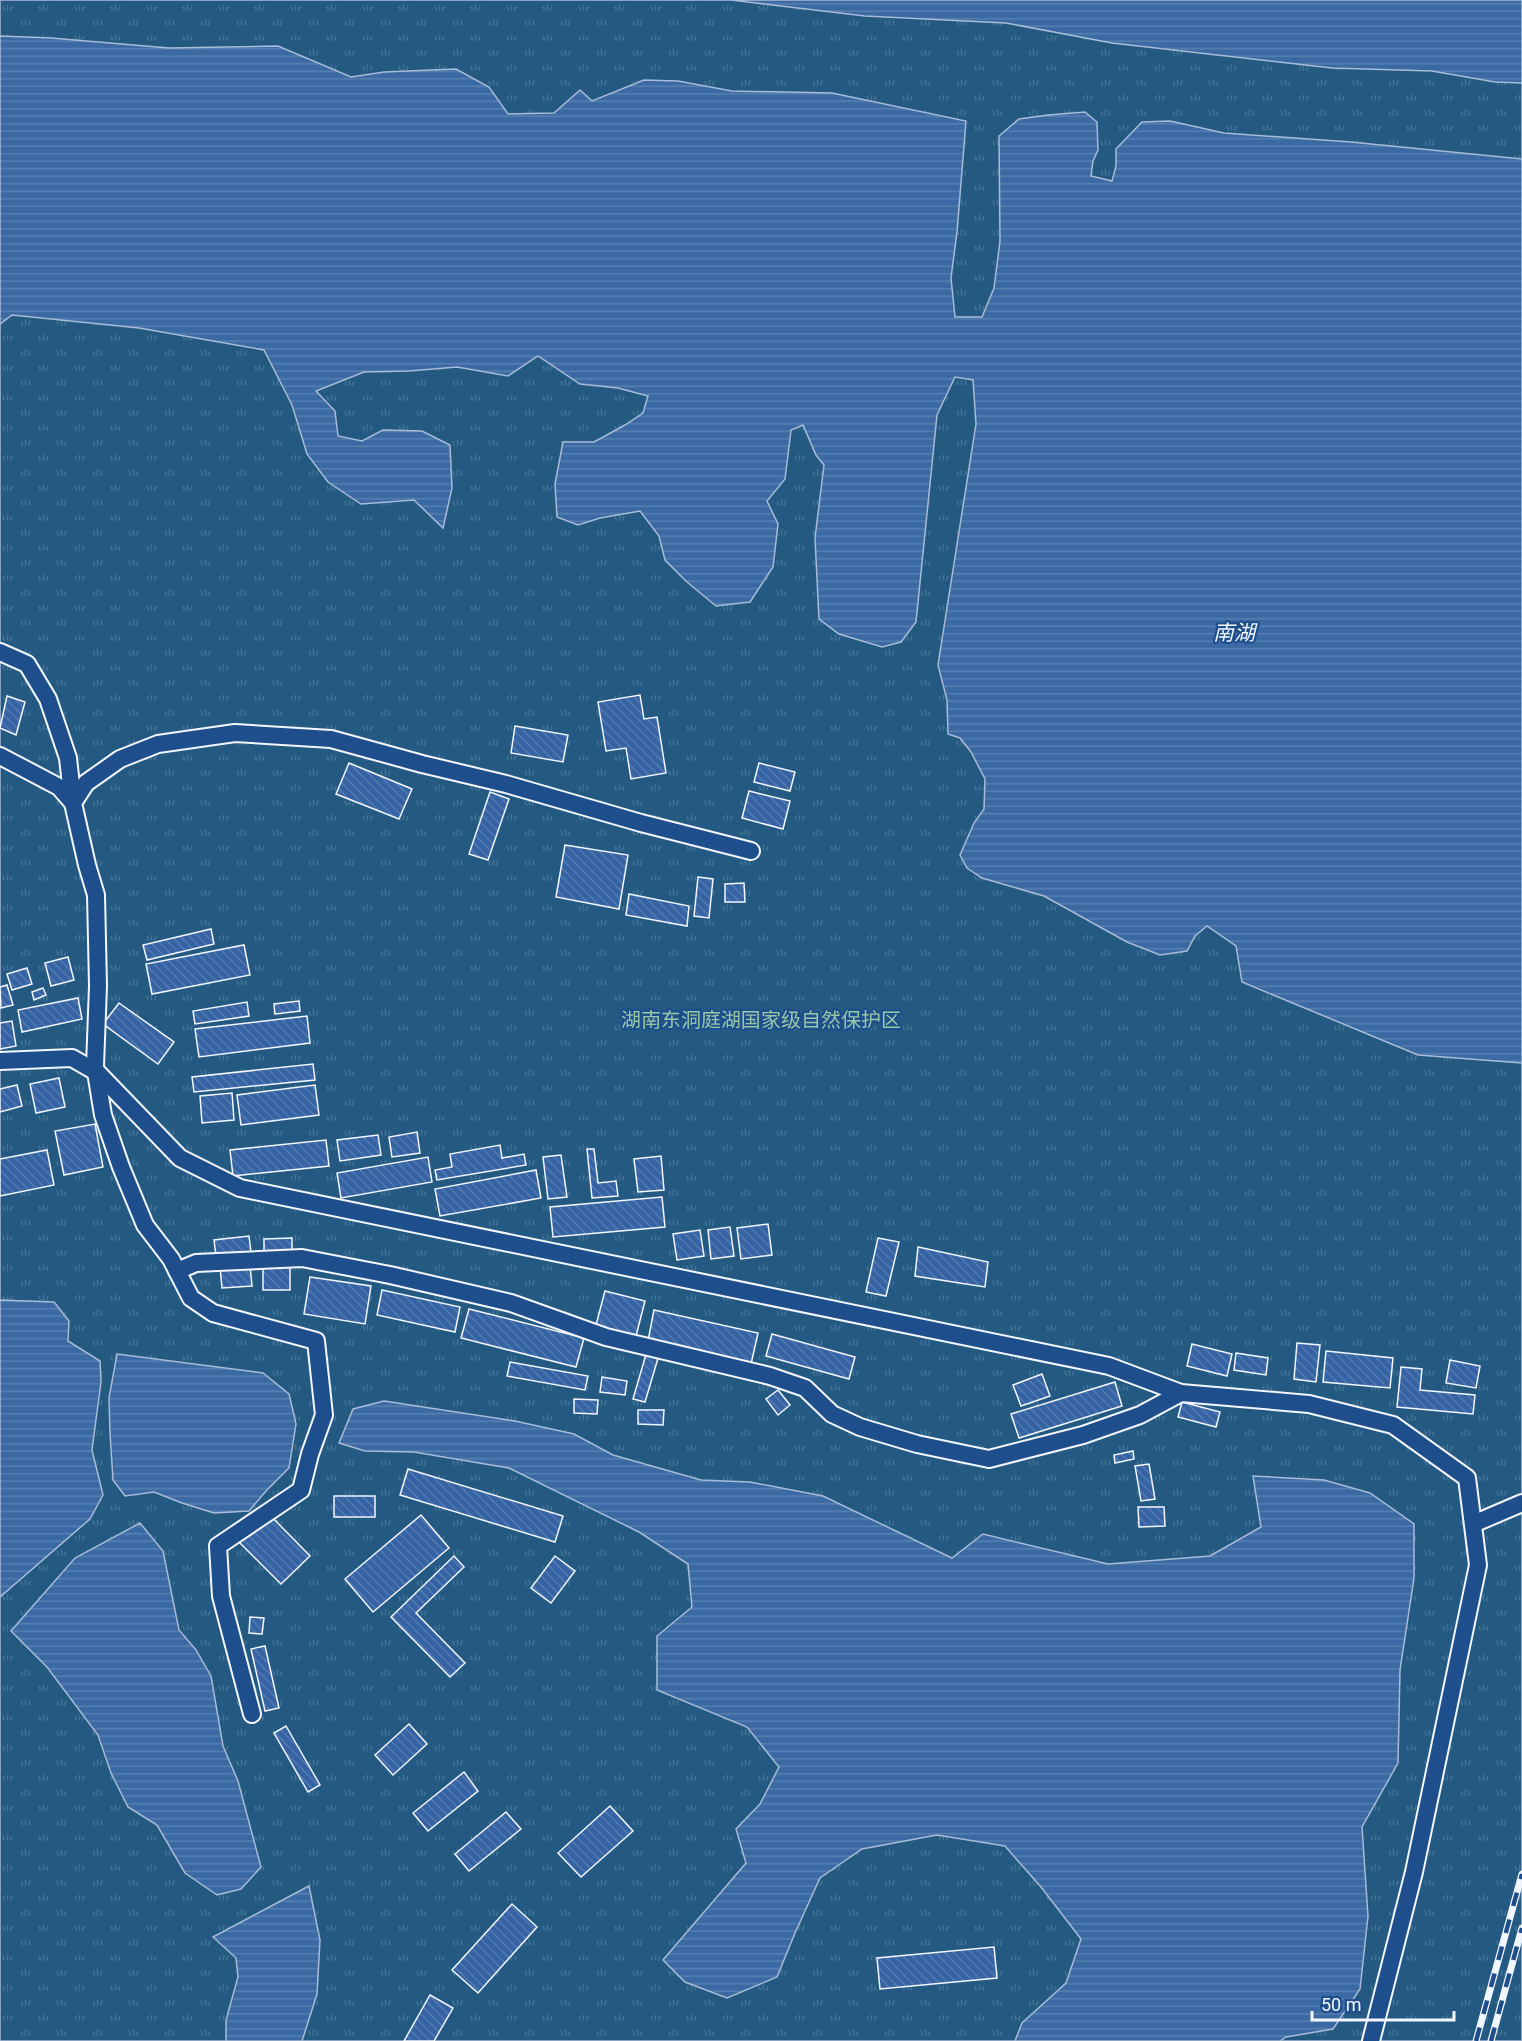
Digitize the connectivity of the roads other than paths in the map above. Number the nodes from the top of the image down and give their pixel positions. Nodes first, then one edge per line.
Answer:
1 (0, 652) edge
2 (0, 756) edge
3 (73, 803) junction
4 (751, 851) dead end
5 (0, 1061) edge
6 (98, 1073) junction
7 (177, 1270) junction
8 (1181, 1393) junction
9 (1522, 1503) edge
10 (1473, 1524) junction
11 (252, 1714) dead end
12 (1371, 2041) edge

1 - 3 street
2 - 3 street
3 - 4 street
3 - 6 street
5 - 6 street
6 - 7 street
6 - 8 street
7 - 8 street
7 - 11 street
8 - 10 street
9 - 10 street
10 - 12 street

